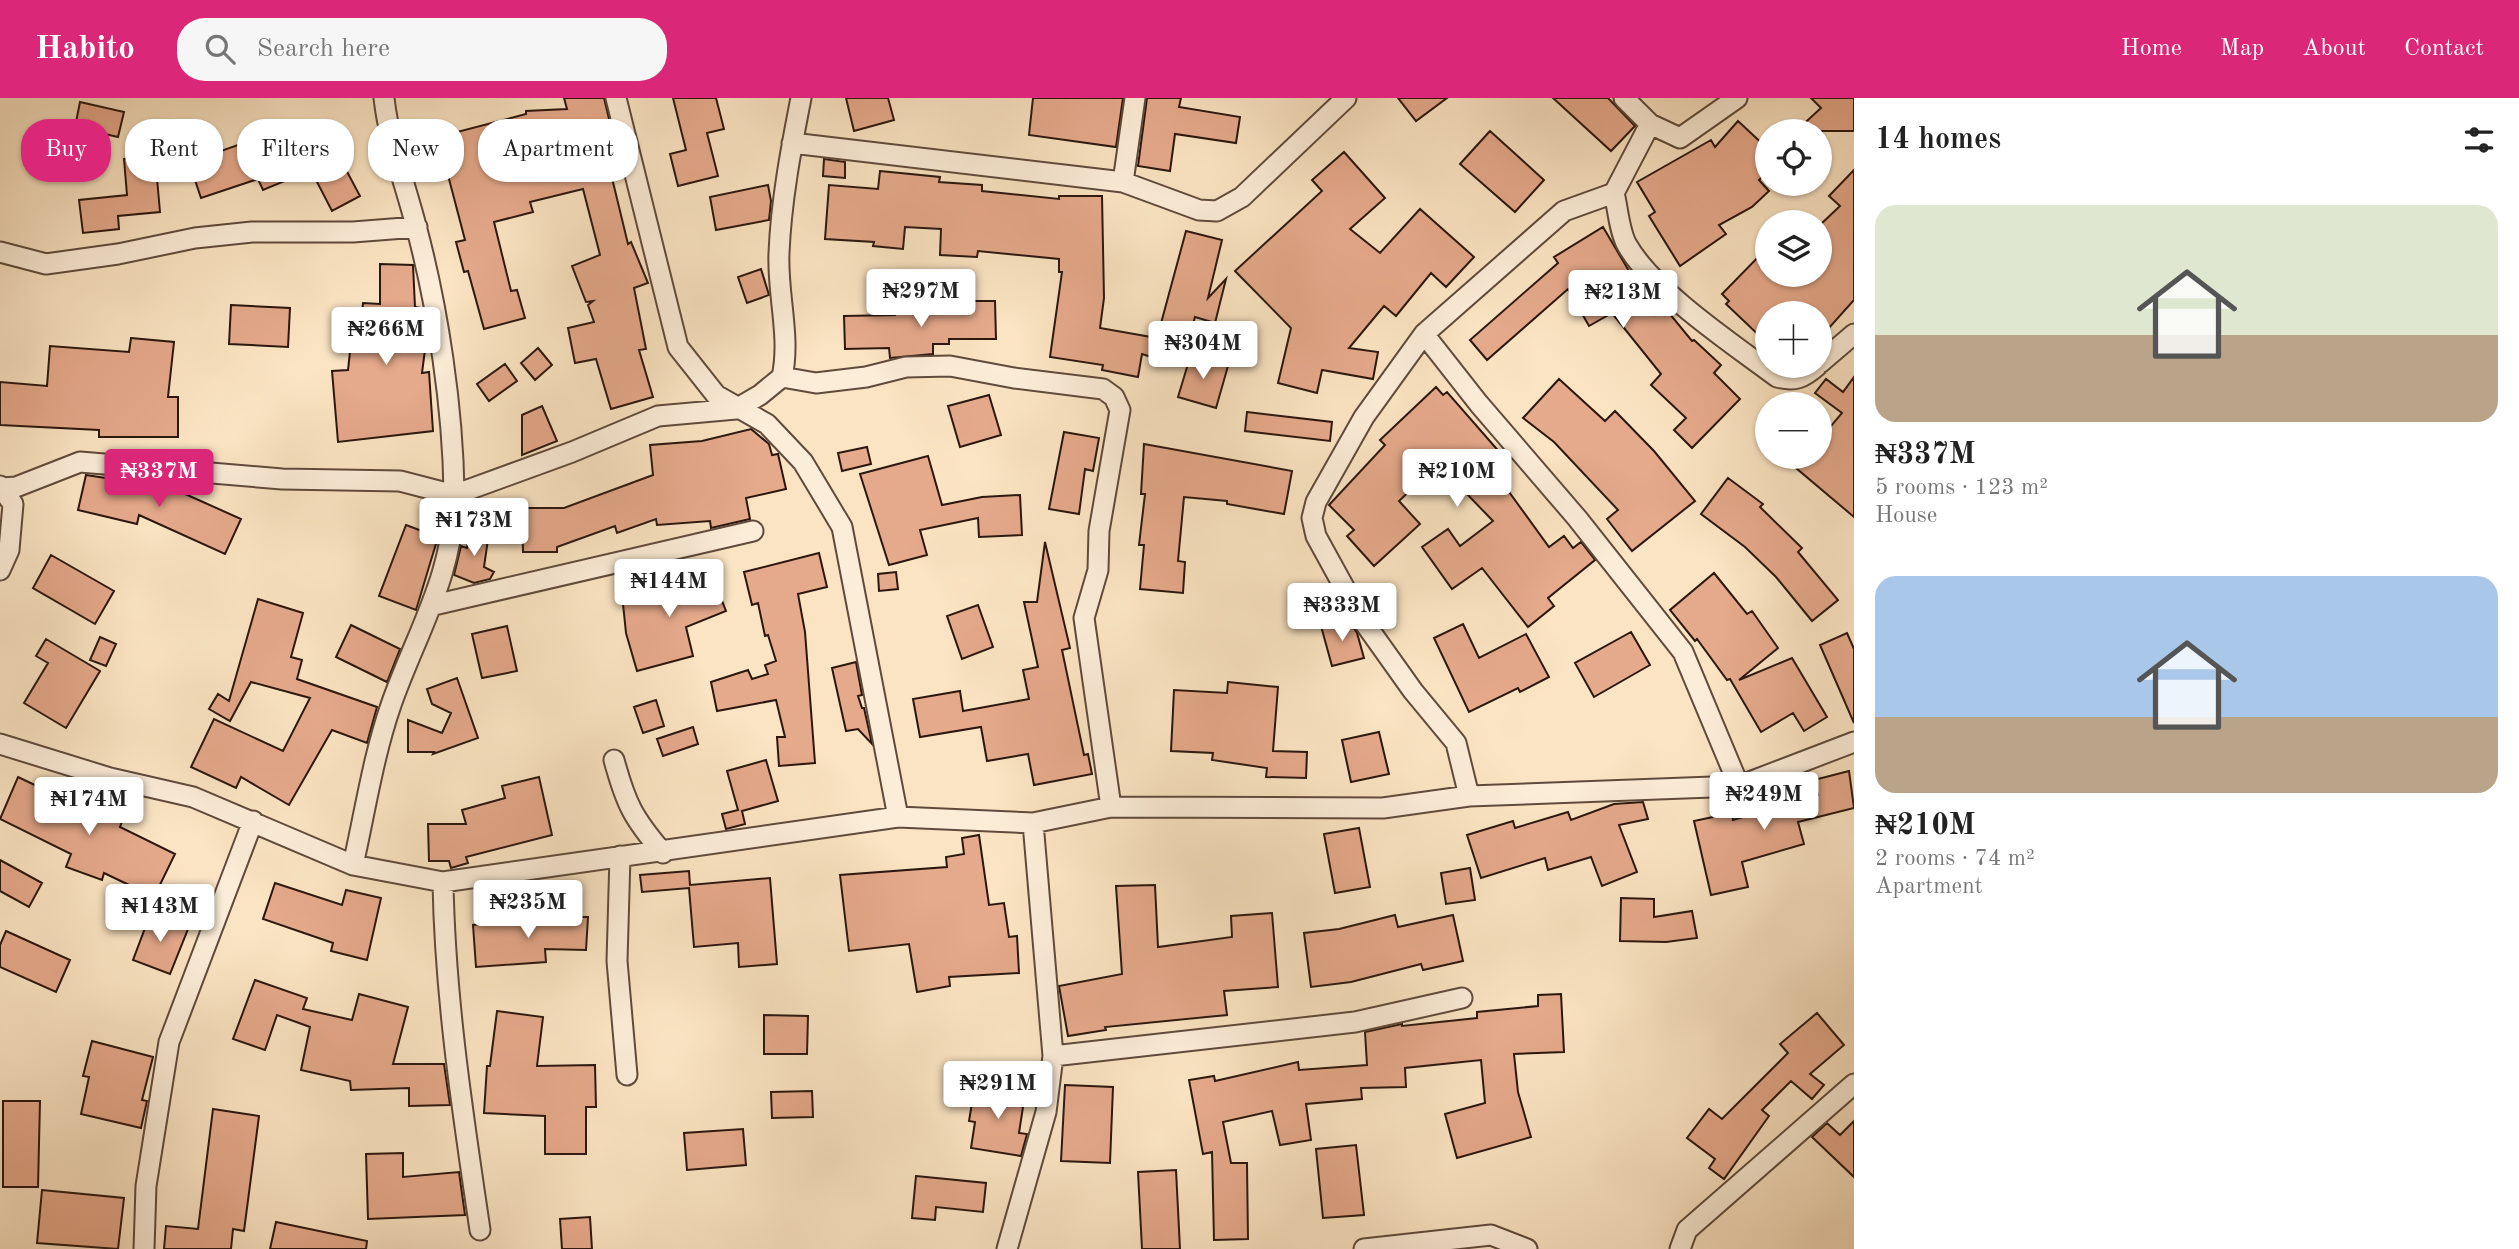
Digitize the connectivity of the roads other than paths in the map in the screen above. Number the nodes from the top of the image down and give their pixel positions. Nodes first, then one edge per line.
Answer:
1 (384, 98) edge
2 (615, 98) edge
3 (801, 98) edge
4 (1135, 98) edge
5 (1346, 98) edge
6 (1625, 98) edge
7 (1737, 98) edge
8 (1650, 124) junction
9 (793, 143) junction
10 (1123, 182) junction
11 (1614, 193) junction
12 (417, 227) junction
13 (0, 252) edge
14 (1424, 334) junction
15 (1854, 334) edge
16 (1832, 353) edge
17 (1755, 360) edge
18 (782, 377) junction
19 (1781, 378) edge
20 (1800, 378) edge
21 (736, 409) junction
22 (1, 487) edge
23 (454, 495) junction
24 (753, 531) dead end
25 (0, 569) edge
26 (434, 605) junction
27 (1854, 742) edge
28 (1, 748) edge
29 (614, 760) dead end
30 (1739, 786) junction
31 (1469, 796) junction
32 (1111, 807) junction
33 (898, 817) junction
34 (253, 821) junction
35 (1033, 823) junction
36 (663, 853) junction
37 (620, 856) junction
38 (353, 865) junction
39 (443, 882) junction
40 (1462, 998) dead end
41 (1054, 1056) junction
42 (627, 1075) dead end
43 (1854, 1084) edge
44 (480, 1230) dead end
45 (144, 1249) edge
46 (1007, 1249) edge
47 (1364, 1249) edge
48 (1527, 1249) edge
49 (1679, 1249) edge

1 - 12 street
2 - 21 street
3 - 9 street
4 - 10 street
5 - 10 street
6 - 8 street
7 - 8 street
8 - 11 street
9 - 10 street
9 - 18 street
11 - 14 street
11 - 17 street
12 - 13 street
12 - 23 street
14 - 30 street
14 - 31 street
15 - 16 street
18 - 21 street
18 - 32 street
19 - 20 street
21 - 23 street
21 - 33 street
22 - 23 street
22 - 25 street
23 - 26 street
24 - 26 street
26 - 38 street
27 - 30 street
28 - 34 street
29 - 36 street
30 - 31 street
31 - 32 street
32 - 35 street
33 - 35 street
33 - 36 street
34 - 38 street
34 - 45 street
35 - 41 street
36 - 37 street
37 - 39 street
37 - 42 street
38 - 39 street
39 - 44 street
40 - 41 street
41 - 46 street
43 - 49 street
47 - 48 street

